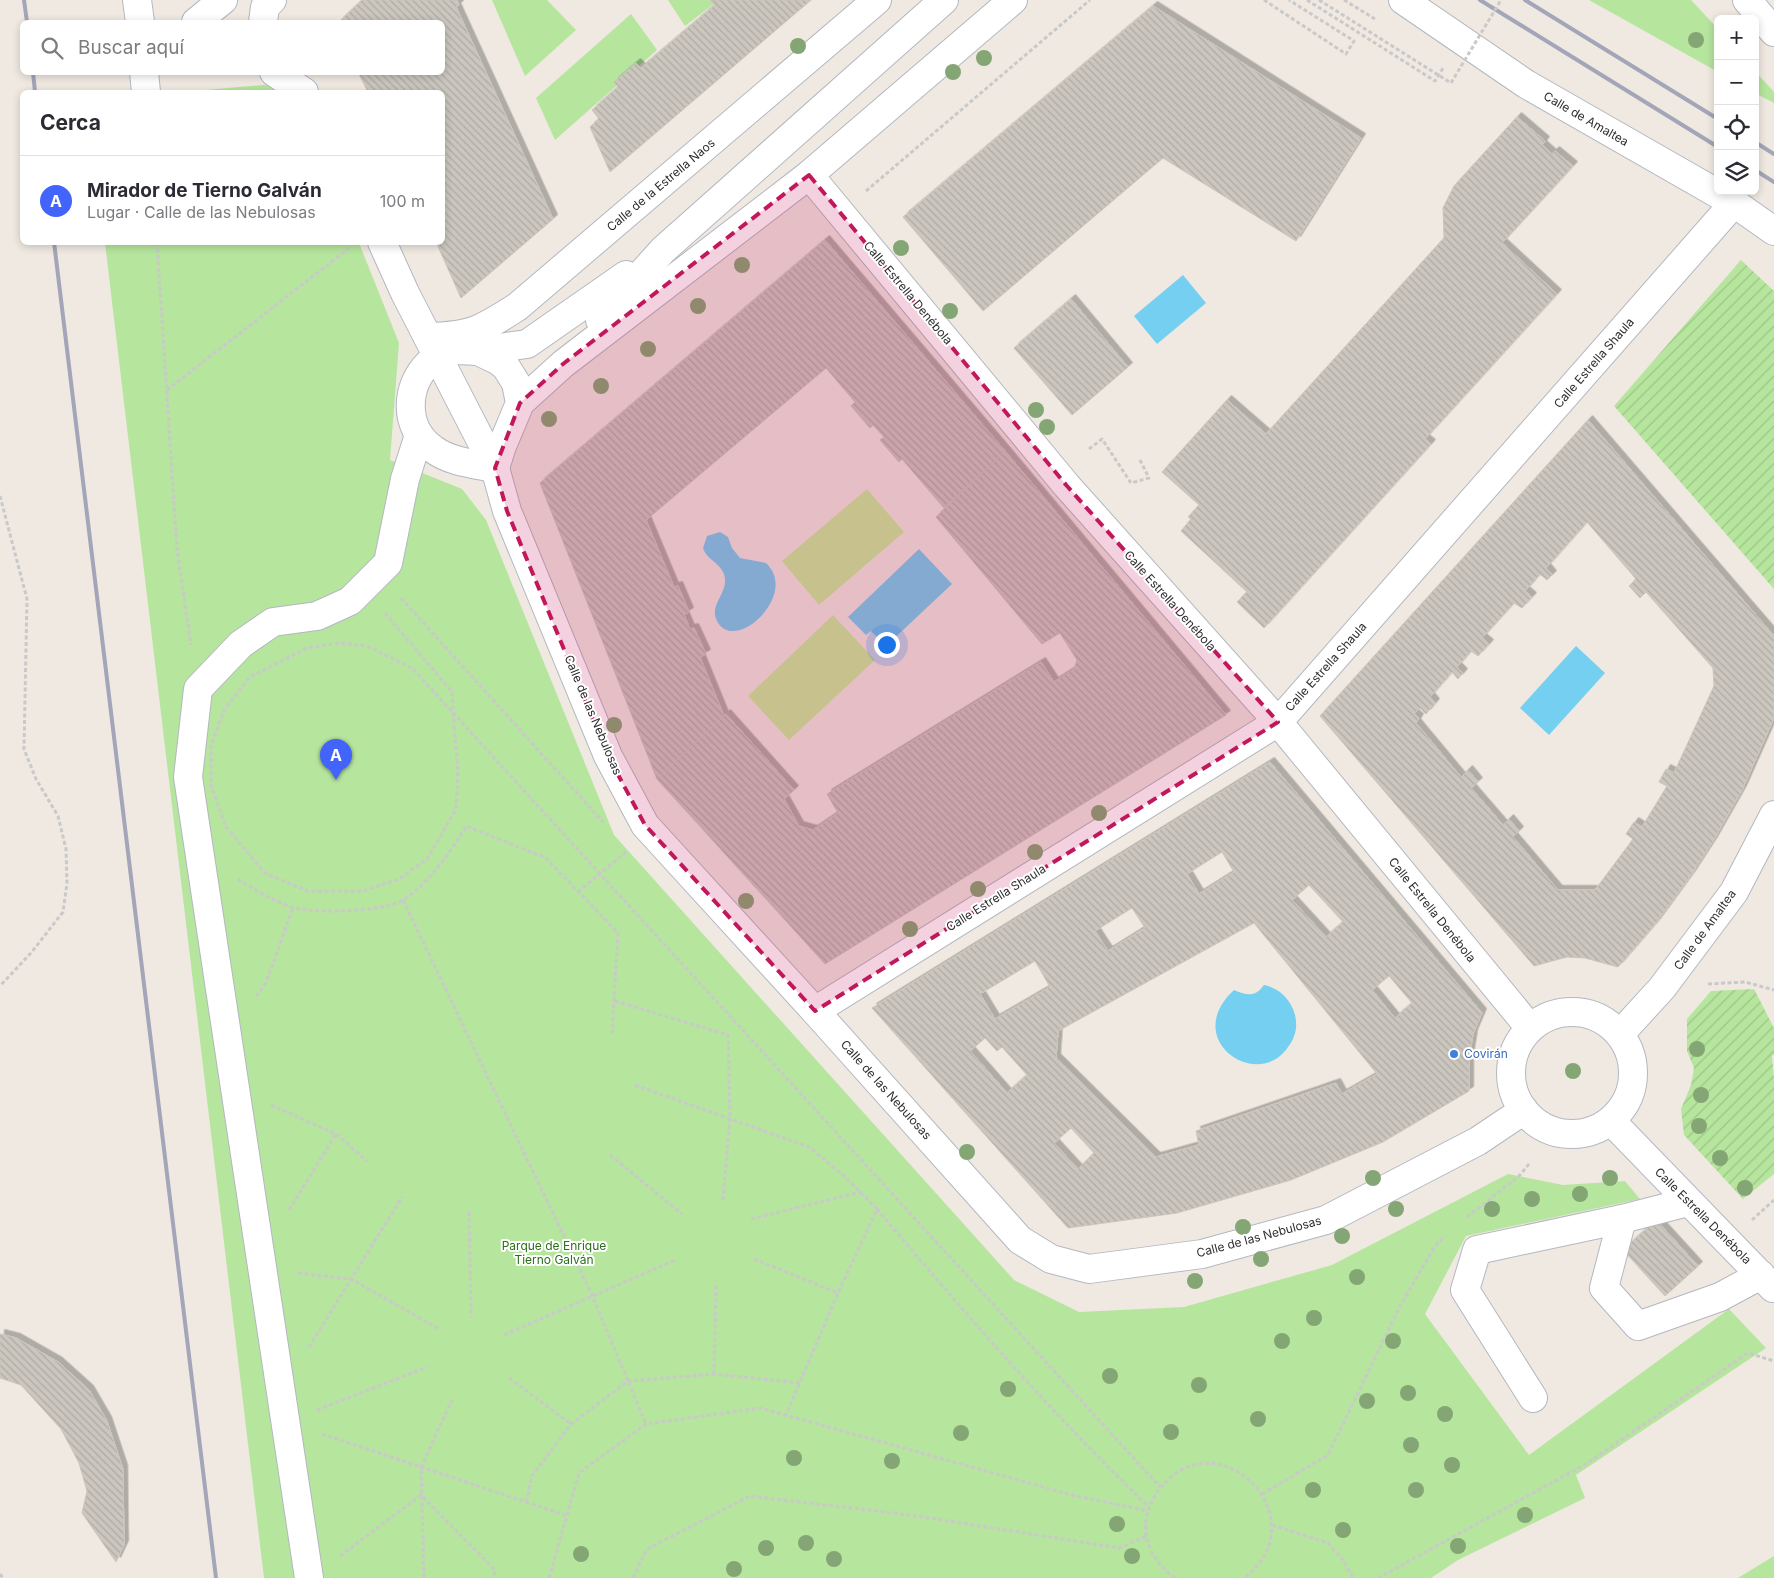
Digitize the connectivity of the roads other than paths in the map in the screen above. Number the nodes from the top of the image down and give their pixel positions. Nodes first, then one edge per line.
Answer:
1 (137, 0) edge
2 (223, 0) edge
3 (272, 0) edge
4 (878, 0) edge
5 (944, 0) edge
6 (1013, 0) edge
7 (1403, 0) edge
8 (1747, 0) edge
9 (140, 20) edge
10 (198, 20) edge
11 (263, 20) edge
12 (1774, 32) edge
13 (144, 75) edge
14 (278, 75) edge
15 (146, 90) edge
16 (301, 90) edge
17 (809, 175) junction
18 (1734, 203) junction
19 (1774, 231) edge
20 (383, 245) edge
21 (663, 250) junction
22 (592, 341) junction
23 (433, 346) junction
24 (478, 352) junction
25 (520, 403) junction
26 (419, 435) junction
27 (495, 468) junction
28 (1278, 722) junction
29 (1774, 815) edge
30 (815, 1011) junction
31 (1530, 1028) junction
32 (1620, 1034) junction
33 (1524, 1110) junction
34 (1611, 1121) junction
35 (1688, 1202) junction
36 (1622, 1219) junction
37 (1768, 1282) edge
38 (1533, 1398) dead end
39 (309, 1578) edge

1 - 9 street
2 - 10 street
3 - 11 street
4 - 23 street, Calle de la Estrella Naos
5 - 21 street
6 - 17 street
7 - 18 street, Calle de Amaltea
8 - 12 street
13 - 15 street
14 - 16 street
17 - 22 street
17 - 28 street, Calle Estrella Denébola
18 - 19 street, Calle de Amaltea
18 - 28 street, Calle Estrella Shaula
20 - 23 street, Calle de las Nebulosas
21 - 22 street
21 - 24 street
22 - 25 street
23 - 24 street
23 - 26 street
23 - 27 street, Calle de las Nebulosas
24 - 25 street
25 - 27 street
26 - 27 street
26 - 39 street
27 - 30 street, Calle de las Nebulosas
28 - 30 street, Calle Estrella Shaula
28 - 31 street, Calle Estrella Denébola
29 - 32 street, Calle de Amaltea
30 - 33 street, Calle de las Nebulosas
31 - 32 street
31 - 33 street
32 - 34 street
33 - 34 street
34 - 35 street, Calle Estrella Denébola
35 - 36 street
35 - 37 street, Calle Estrella Denébola
36 - 37 street
36 - 38 street

